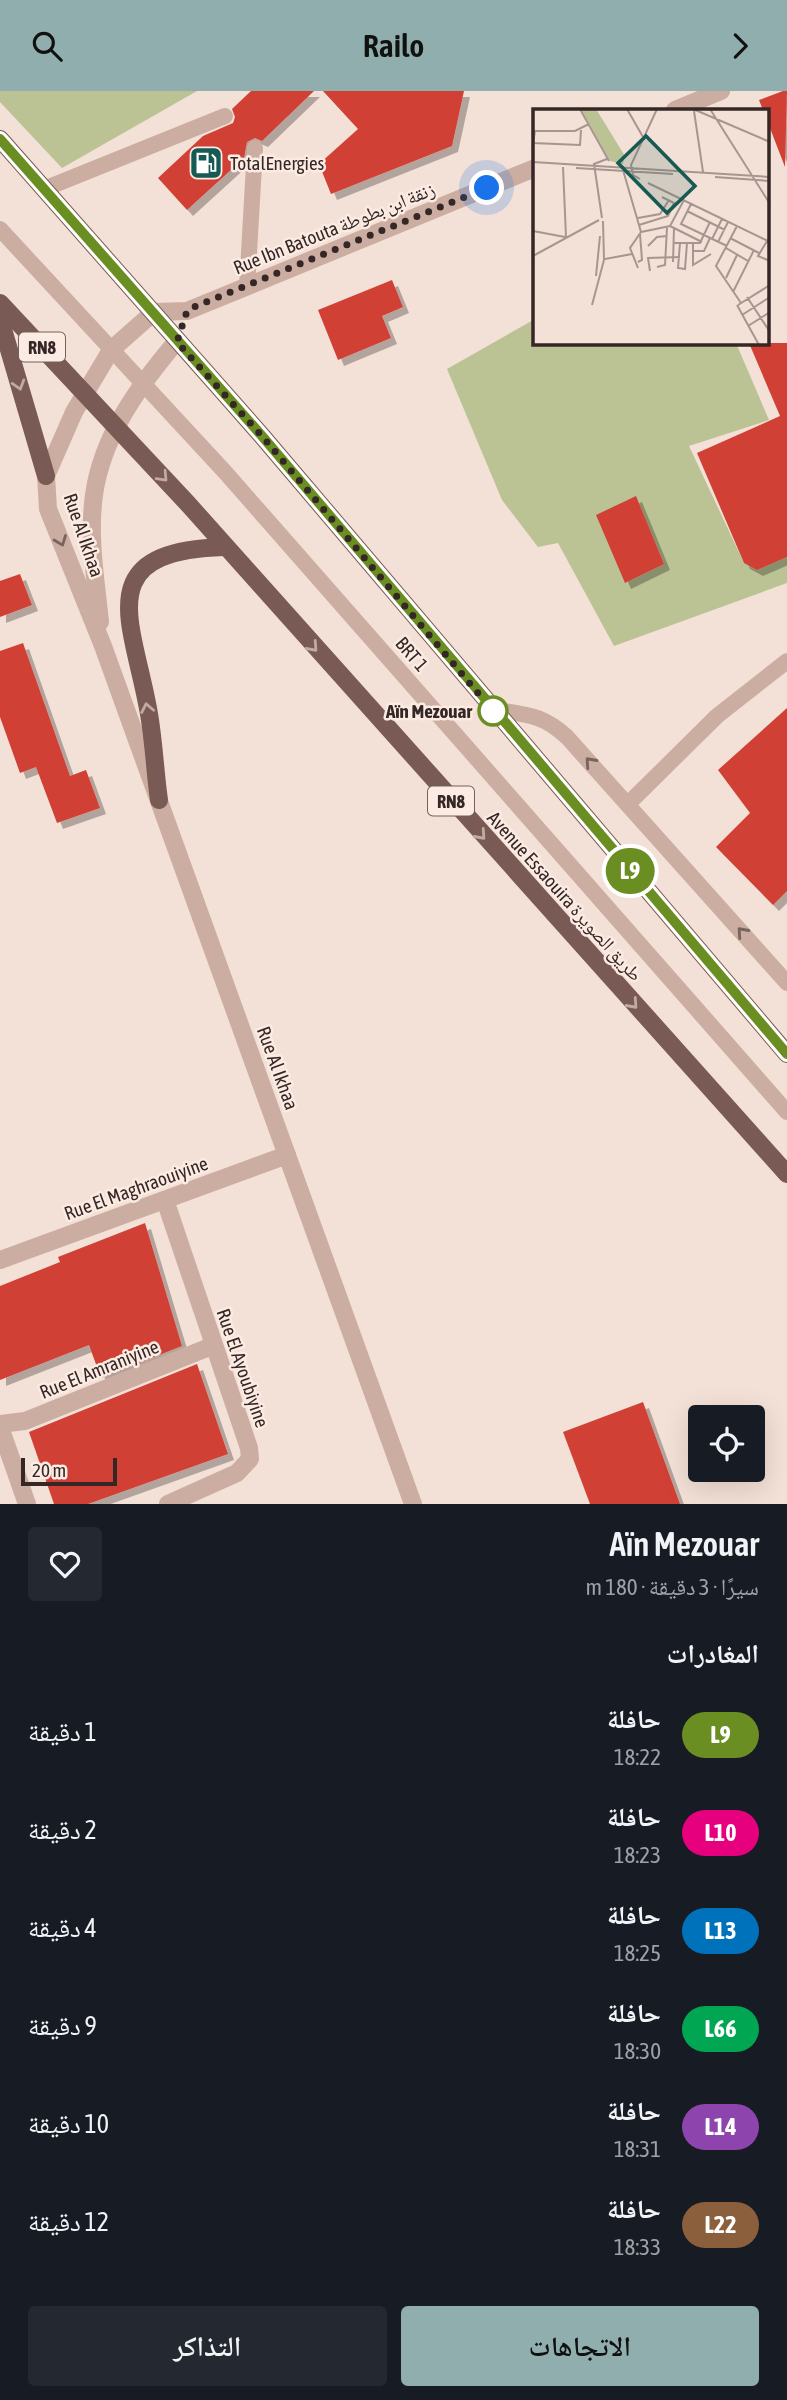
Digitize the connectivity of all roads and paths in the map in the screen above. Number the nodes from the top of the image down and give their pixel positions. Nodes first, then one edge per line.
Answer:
1 (721, 91) edge
2 (677, 109) edge
3 (225, 116) dead end
4 (0, 139) edge
5 (255, 148) dead end
6 (533, 169) edge
7 (44, 189) junction
8 (0, 229) edge
9 (247, 287) junction
10 (0, 303) edge
11 (187, 311) junction
12 (154, 312) junction
13 (0, 319) edge
14 (177, 342) junction
15 (111, 350) junction
16 (142, 383) junction
17 (85, 392) junction
18 (116, 427) junction
19 (46, 476) junction
20 (224, 547) junction
21 (103, 646) junction
22 (787, 661) edge
23 (492, 709) junction
24 (159, 800) junction
25 (628, 804) junction
26 (787, 982) edge
27 (787, 1054) edge
28 (787, 1112) edge
29 (287, 1155) junction
30 (787, 1174) edge
31 (165, 1200) junction
32 (0, 1260) edge
33 (212, 1346) junction
34 (0, 1426) edge
35 (27, 1504) edge
36 (167, 1504) edge
37 (413, 1504) edge

1 - 2 street
3 - 7 lane
4 - 7 main road
5 - 9 lane
6 - 9 street, Rue Ibn Batouta زنقة ابن بطوطة
7 - 12 main road
8 - 15 lane, BRT 1
9 - 11 street, Rue Ibn Batouta زنقة ابن بطوطة
10 - 17 main road, RN8
11 - 12 street, Rue Ibn Batouta زنقة ابن بطوطة
11 - 14 street
12 - 14 main road
12 - 15 street
13 -> 19 main road
14 - 16 street, Rue Al Ikhaa
14 - 23 main road
15 - 16 lane, BRT 1
15 - 17 street
16 - 18 street, Rue Al Ikhaa
16 - 28 lane, BRT 1
17 - 18 main road, RN8
17 - 19 street
18 -> 20 main road, Avenue Essaouira طريق الصويرة / RN8
18 - 21 street, Rue Al Ikhaa
19 -> 21 street, Rue Al Ikhaa
24 -> 20 main road
20 -> 30 main road, Avenue Essaouira طريق الصويرة / RN8
21 - 24 street, Rue Al Ikhaa
22 - 25 lane
25 -> 23 lane
23 - 27 main road
24 - 29 street, Rue Al Ikhaa
26 -> 25 lane
29 - 31 street, Rue El Maghraouiyine
29 - 37 street, Rue Al Ikhaa
31 - 32 street, Rue El Maghraouiyine
31 - 33 street, Rue El Ayoubiyine
33 - 34 street, Rue El Amraniyine
33 - 36 street, Rue El Ayoubiyine
34 - 35 street

